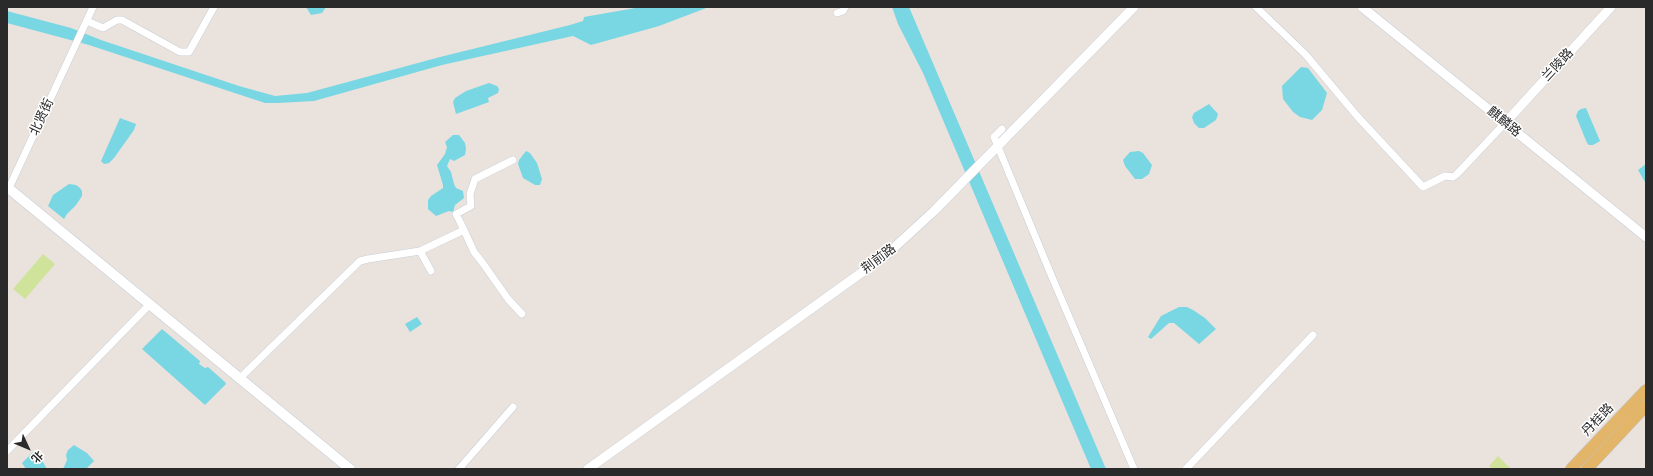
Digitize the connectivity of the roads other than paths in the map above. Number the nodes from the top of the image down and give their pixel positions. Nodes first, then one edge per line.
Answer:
1 (93, 7) edge
2 (214, 7) edge
3 (845, 7) edge
4 (1134, 7) edge
5 (1256, 7) edge
6 (1362, 7) edge
7 (1611, 7) edge
8 (837, 13) dead end
9 (85, 24) junction
10 (1505, 123) junction
11 (1002, 129) dead end
12 (998, 146) junction
13 (513, 160) dead end
14 (8, 187) edge
15 (464, 230) junction
16 (1646, 237) edge
17 (420, 251) junction
18 (431, 271) dead end
19 (149, 305) junction
20 (522, 314) dead end
21 (1313, 334) dead end
22 (240, 378) junction
23 (1646, 390) edge
24 (1646, 406) edge
25 (512, 407) dead end
26 (7, 451) edge
27 (350, 469) edge
28 (459, 469) edge
29 (588, 469) edge
30 (1134, 469) edge
31 (1186, 469) edge
32 (1571, 469) edge
33 (1587, 469) edge

1 - 9 street
2 - 9 street
3 - 8 street
4 - 12 street, 荆前路
5 - 10 street
6 - 10 street, 麒麟路
7 - 10 street, 兰陵路
9 - 14 street, 北贤街
10 - 16 street, 麒麟路
11 - 12 street
12 - 29 street, 荆前路
12 - 30 street
13 - 15 street
14 - 19 main road
15 - 17 street
15 - 20 street
17 - 18 street
17 - 22 street
19 - 22 main road
19 - 26 street
21 - 31 street
22 - 27 main road
23 - 32 main road, 丹桂路
24 - 33 main road, 丹桂路
25 - 28 street

